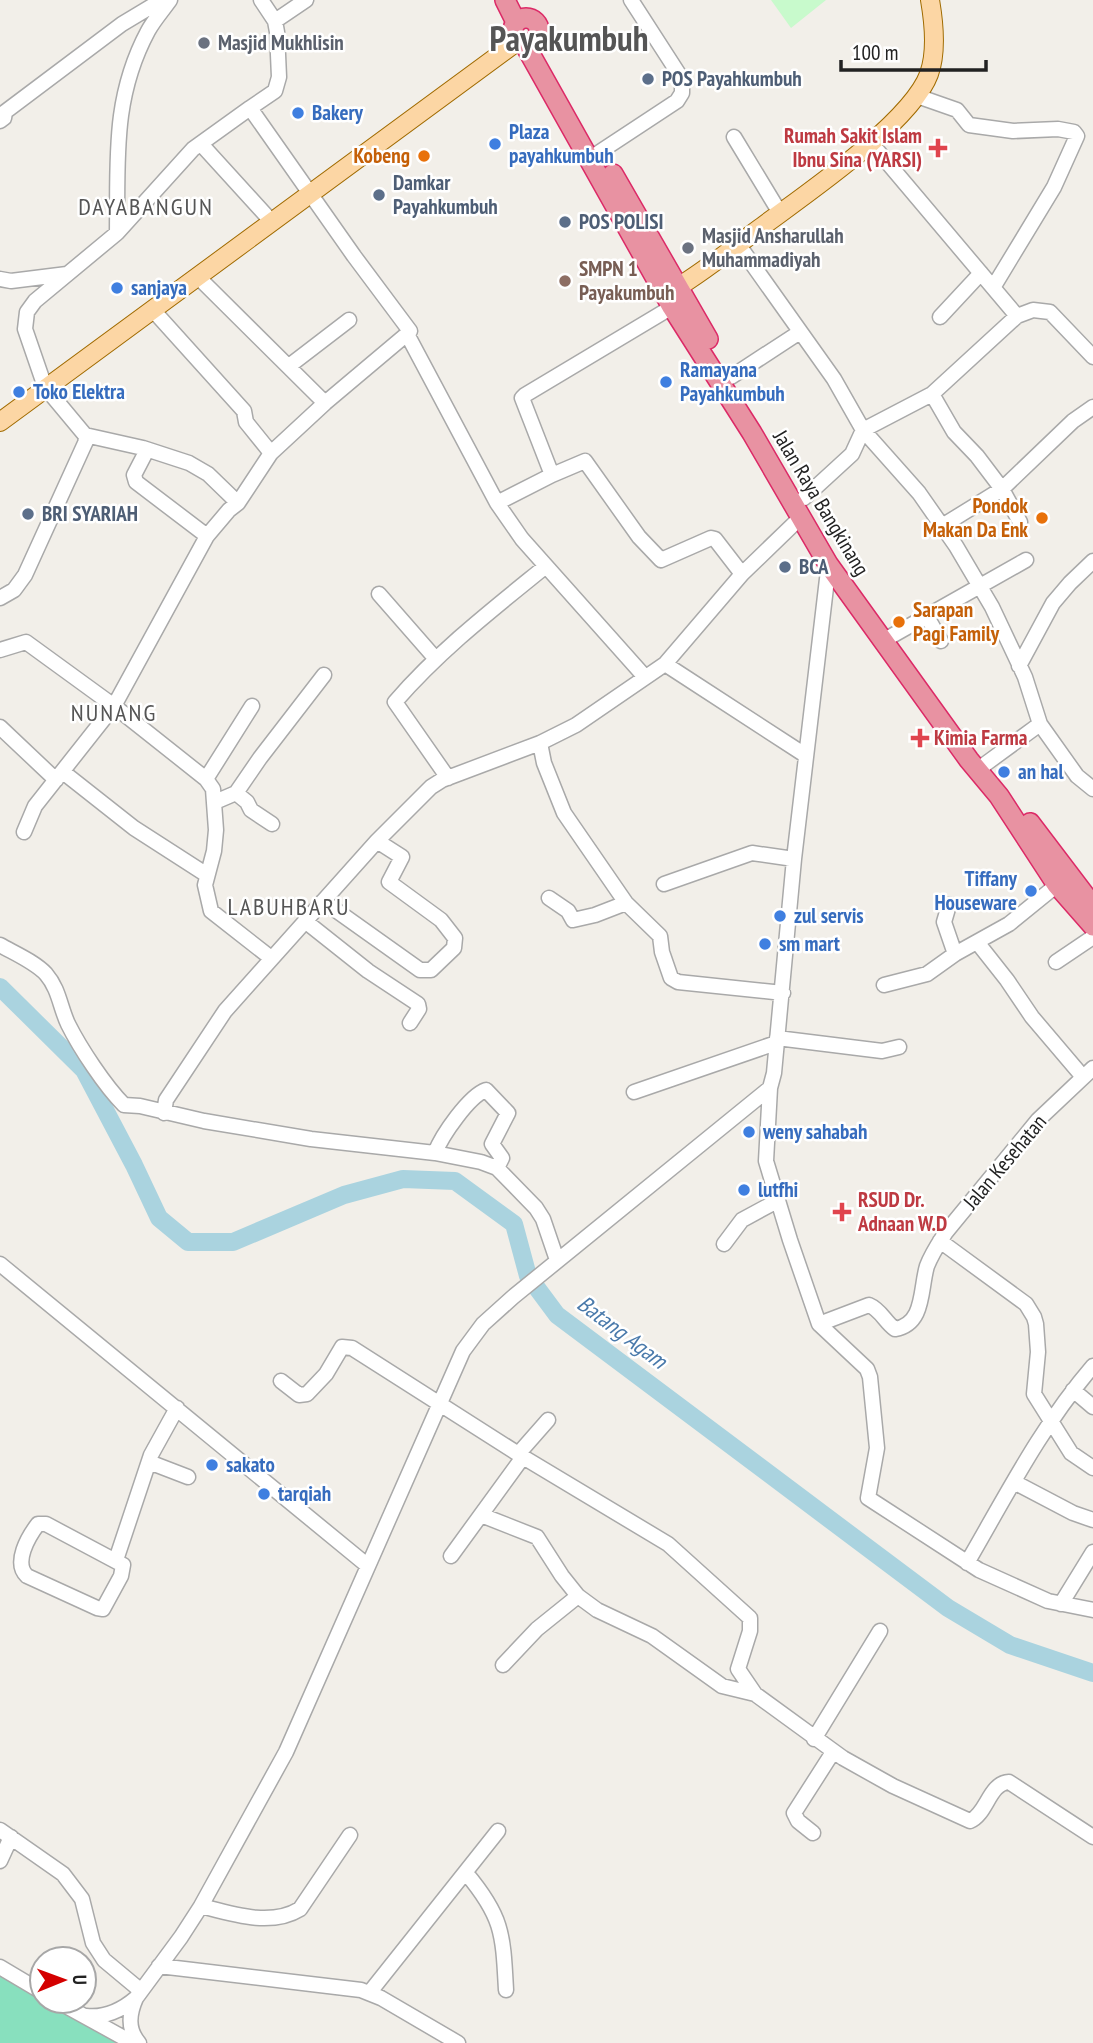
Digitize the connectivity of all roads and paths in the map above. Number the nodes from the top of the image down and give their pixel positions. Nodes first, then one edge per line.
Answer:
1 (162, 0) edge
2 (170, 0) edge
3 (261, 0) edge
4 (306, 0) edge
5 (505, 0) edge
6 (631, 0) edge
7 (930, 0) edge
8 (275, 21) junction
9 (524, 28) edge
10 (917, 96) junction
11 (250, 108) junction
12 (2, 113) edge
13 (734, 137) dead end
14 (871, 143) junction
15 (201, 144) junction
16 (595, 155) junction
17 (310, 193) junction
18 (780, 213) junction
19 (272, 222) junction
20 (117, 233) junction
21 (738, 244) junction
22 (981, 273) junction
23 (67, 274) junction
24 (198, 277) junction
25 (0, 279) edge
26 (994, 286) junction
27 (672, 296) junction
28 (152, 309) junction
29 (1017, 316) junction
30 (940, 317) dead end
31 (349, 320) dead end
32 (800, 332) junction
33 (407, 334) junction
34 (1093, 356) edge
35 (289, 366) junction
36 (731, 377) junction
37 (45, 387) junction
38 (932, 394) junction
39 (325, 403) junction
40 (1093, 407) edge
41 (0, 422) edge
42 (757, 430) junction
43 (863, 430) junction
44 (85, 435) junction
45 (147, 450) junction
46 (271, 453) junction
47 (552, 475) junction
48 (1002, 489) junction
49 (238, 503) junction
50 (497, 503) junction
51 (802, 508) junction
52 (1020, 522) dead end
53 (942, 526) junction
54 (207, 536) junction
55 (830, 557) junction
56 (1026, 560) dead end
57 (1093, 561) edge
58 (546, 566) junction
59 (742, 574) junction
60 (979, 586) junction
61 (379, 594) dead end
62 (0, 598) edge
63 (926, 615) junction
64 (888, 638) junction
65 (941, 641) dead end
66 (0, 650) edge
67 (435, 658) junction
68 (665, 664) junction
69 (1019, 666) junction
70 (324, 675) dead end
71 (645, 677) junction
72 (114, 706) junction
73 (252, 706) dead end
74 (1040, 724) junction
75 (0, 727) edge
76 (540, 743) junction
77 (805, 755) junction
78 (984, 765) junction
79 (60, 776) junction
80 (448, 778) junction
81 (206, 779) junction
82 (1093, 789) edge
83 (236, 793) junction
84 (1002, 793) junction
85 (215, 802) junction
86 (272, 824) dead end
87 (24, 832) dead end
88 (377, 841) junction
89 (794, 859) junction
90 (207, 875) junction
91 (664, 884) dead end
92 (1056, 885) junction
93 (549, 898) dead end
94 (323, 901) junction
95 (626, 903) junction
96 (949, 905) dead end
97 (1093, 906) edge
98 (305, 921) junction
99 (1093, 926) edge
100 (1093, 937) edge
101 (977, 942) junction
102 (0, 945) edge
103 (955, 954) junction
104 (271, 958) junction
105 (1056, 962) dead end
106 (884, 985) dead end
107 (783, 993) junction
108 (410, 1023) dead end
109 (777, 1041) junction
110 (899, 1047) dead end
111 (1089, 1073) edge
112 (770, 1088) junction
113 (634, 1092) dead end
114 (165, 1107) junction
115 (437, 1149) junction
116 (499, 1165) junction
117 (777, 1201) junction
118 (940, 1241) junction
119 (724, 1244) dead end
120 (555, 1261) junction
121 (0, 1264) edge
122 (820, 1324) junction
123 (1093, 1367) edge
124 (281, 1381) dead end
125 (1073, 1390) junction
126 (440, 1402) junction
127 (1093, 1407) edge
128 (177, 1408) junction
129 (548, 1420) dead end
130 (1051, 1421) junction
131 (521, 1455) junction
132 (149, 1462) junction
133 (1093, 1468) edge
134 (188, 1478) dead end
135 (1014, 1482) junction
136 (481, 1515) junction
137 (1093, 1520) edge
138 (1093, 1552) edge
139 (451, 1556) dead end
140 (116, 1560) junction
141 (967, 1563) junction
142 (368, 1566) junction
143 (578, 1596) junction
144 (1065, 1597) junction
145 (1093, 1610) edge
146 (880, 1631) dead end
147 (503, 1665) dead end
148 (755, 1694) junction
149 (814, 1739) junction
150 (832, 1752) junction
151 (498, 1831) dead end
152 (5, 1833) edge
153 (813, 1833) dead end
154 (350, 1835) dead end
155 (1093, 1837) edge
156 (0, 1861) edge
157 (466, 1873) junction
158 (201, 1906) junction
159 (159, 1966) junction
160 (0, 1967) edge
161 (28, 1984) edge
162 (506, 1990) dead end
163 (370, 1992) junction
164 (138, 1994) junction
165 (98, 2014) edge
166 (84, 2015) edge
167 (133, 2043) edge
168 (139, 2043) edge
169 (458, 2043) edge

1 - 12 street
2 - 20 street
3 - 8 street
4 - 8 street
5 - 9 highway, Jalan Raya Bangkinang
6 - 16 street
7 - 10 main road
8 - 11 street
9 - 16 highway, Jalan Raya Bangkinang
9 - 17 main road
10 - 14 main road
10 - 26 street
11 - 15 street
11 - 17 street
13 - 18 street
14 - 18 main road
14 - 22 street
15 - 19 street
15 - 20 street
16 - 27 highway, Jalan Raya Bangkinang
17 - 19 main road
17 - 33 street
18 - 21 main road
19 - 24 main road
20 - 23 street
21 - 27 main road
21 - 32 street
22 - 26 street
22 - 30 street
23 - 25 street
23 - 37 street
24 - 28 main road
24 - 35 street
26 - 29 street
27 - 36 highway, Jalan Raya Bangkinang
27 - 42 highway, Jalan Raya Bangkinang
27 - 47 street
28 - 37 main road
28 - 46 street
29 - 34 street
29 - 38 street
31 - 35 street
32 - 36 street
32 - 43 street
33 - 39 street
33 - 50 street
35 - 39 street
36 - 42 highway, Jalan Raya Bangkinang
37 - 41 main road
37 - 44 street
38 - 43 street
38 - 48 street
39 - 46 street
40 - 48 street
42 - 51 highway, Jalan Raya Bangkinang
43 - 51 street
43 - 53 street
44 - 45 street
44 - 62 street
45 - 49 street
45 - 54 street
46 - 49 street
47 - 50 street
47 - 59 street
48 - 52 street
48 - 53 street
49 - 54 street
50 - 58 street
51 - 55 highway, Jalan Raya Bangkinang
51 - 59 street
53 - 60 street
54 - 72 street
55 - 64 highway, Jalan Raya Bangkinang
55 - 77 street
55 - 84 highway, Jalan Raya Bangkinang
56 - 60 street
57 - 69 street
58 - 67 street
58 - 71 street
59 - 68 street
60 - 63 street
60 - 69 street
61 - 67 street
63 - 64 street
63 - 65 street
64 - 78 highway, Jalan Raya Bangkinang
66 - 72 street
67 - 80 street
68 - 71 street
68 - 77 street
69 - 74 street
70 - 83 street
71 - 76 street
72 - 79 street
72 - 81 street
73 - 81 street
74 - 78 street
74 - 82 street
75 - 79 street
76 - 80 street
76 - 95 street
77 - 89 street
78 - 84 highway, Jalan Raya Bangkinang
79 - 87 street
79 - 90 street
80 - 88 street
81 - 85 street
83 - 85 street
83 - 86 street
84 - 92 highway, Jalan Raya Bangkinang
84 - 97 highway, Jalan Raya Bangkinang
85 - 90 street
88 - 94 street
88 - 94 street
89 - 91 street
89 - 107 street
90 - 104 street
92 - 99 highway, Jalan Raya Bangkinang
92 - 101 street
93 - 95 street
94 - 98 street
95 - 107 street
96 - 103 street
98 - 104 street
98 - 108 street
100 - 105 street
101 - 103 street
101 - 111 street
102 - 114 street
103 - 106 street
104 - 114 street
107 - 109 street
109 - 110 street
109 - 112 street
109 - 113 street
111 - 118 street, Jalan Kesehatan
112 - 117 street
112 - 120 street
114 - 115 street
115 - 116 street
115 - 116 street
116 - 120 street
117 - 119 street
117 - 122 street
118 - 122 street, Jalan Kesehatan
118 - 130 street
120 - 126 street
121 - 128 street
122 - 141 street
123 - 125 street
124 - 126 street
125 - 127 street
125 - 130 street
126 - 131 street
126 - 142 street
128 - 132 street
128 - 142 street
129 - 131 street
130 - 133 street
130 - 135 street
131 - 136 street
131 - 148 street
132 - 134 street
132 - 140 street
135 - 137 street
135 - 141 street
136 - 139 street
136 - 143 street
138 - 144 street
140 - 140 street
141 - 144 street
142 - 158 street
143 - 147 street
143 - 148 street
144 - 145 street
146 - 149 street
148 - 149 street
149 - 150 street
150 - 153 street
150 - 155 street
151 - 157 street
152 - 156 street
152 - 164 street
154 - 158 street
157 - 162 street
157 - 163 street
158 - 159 street
159 - 163 street
159 - 164 street
160 - 161 street
163 - 169 street
164 - 165 street
164 - 168 street
166 - 167 street

